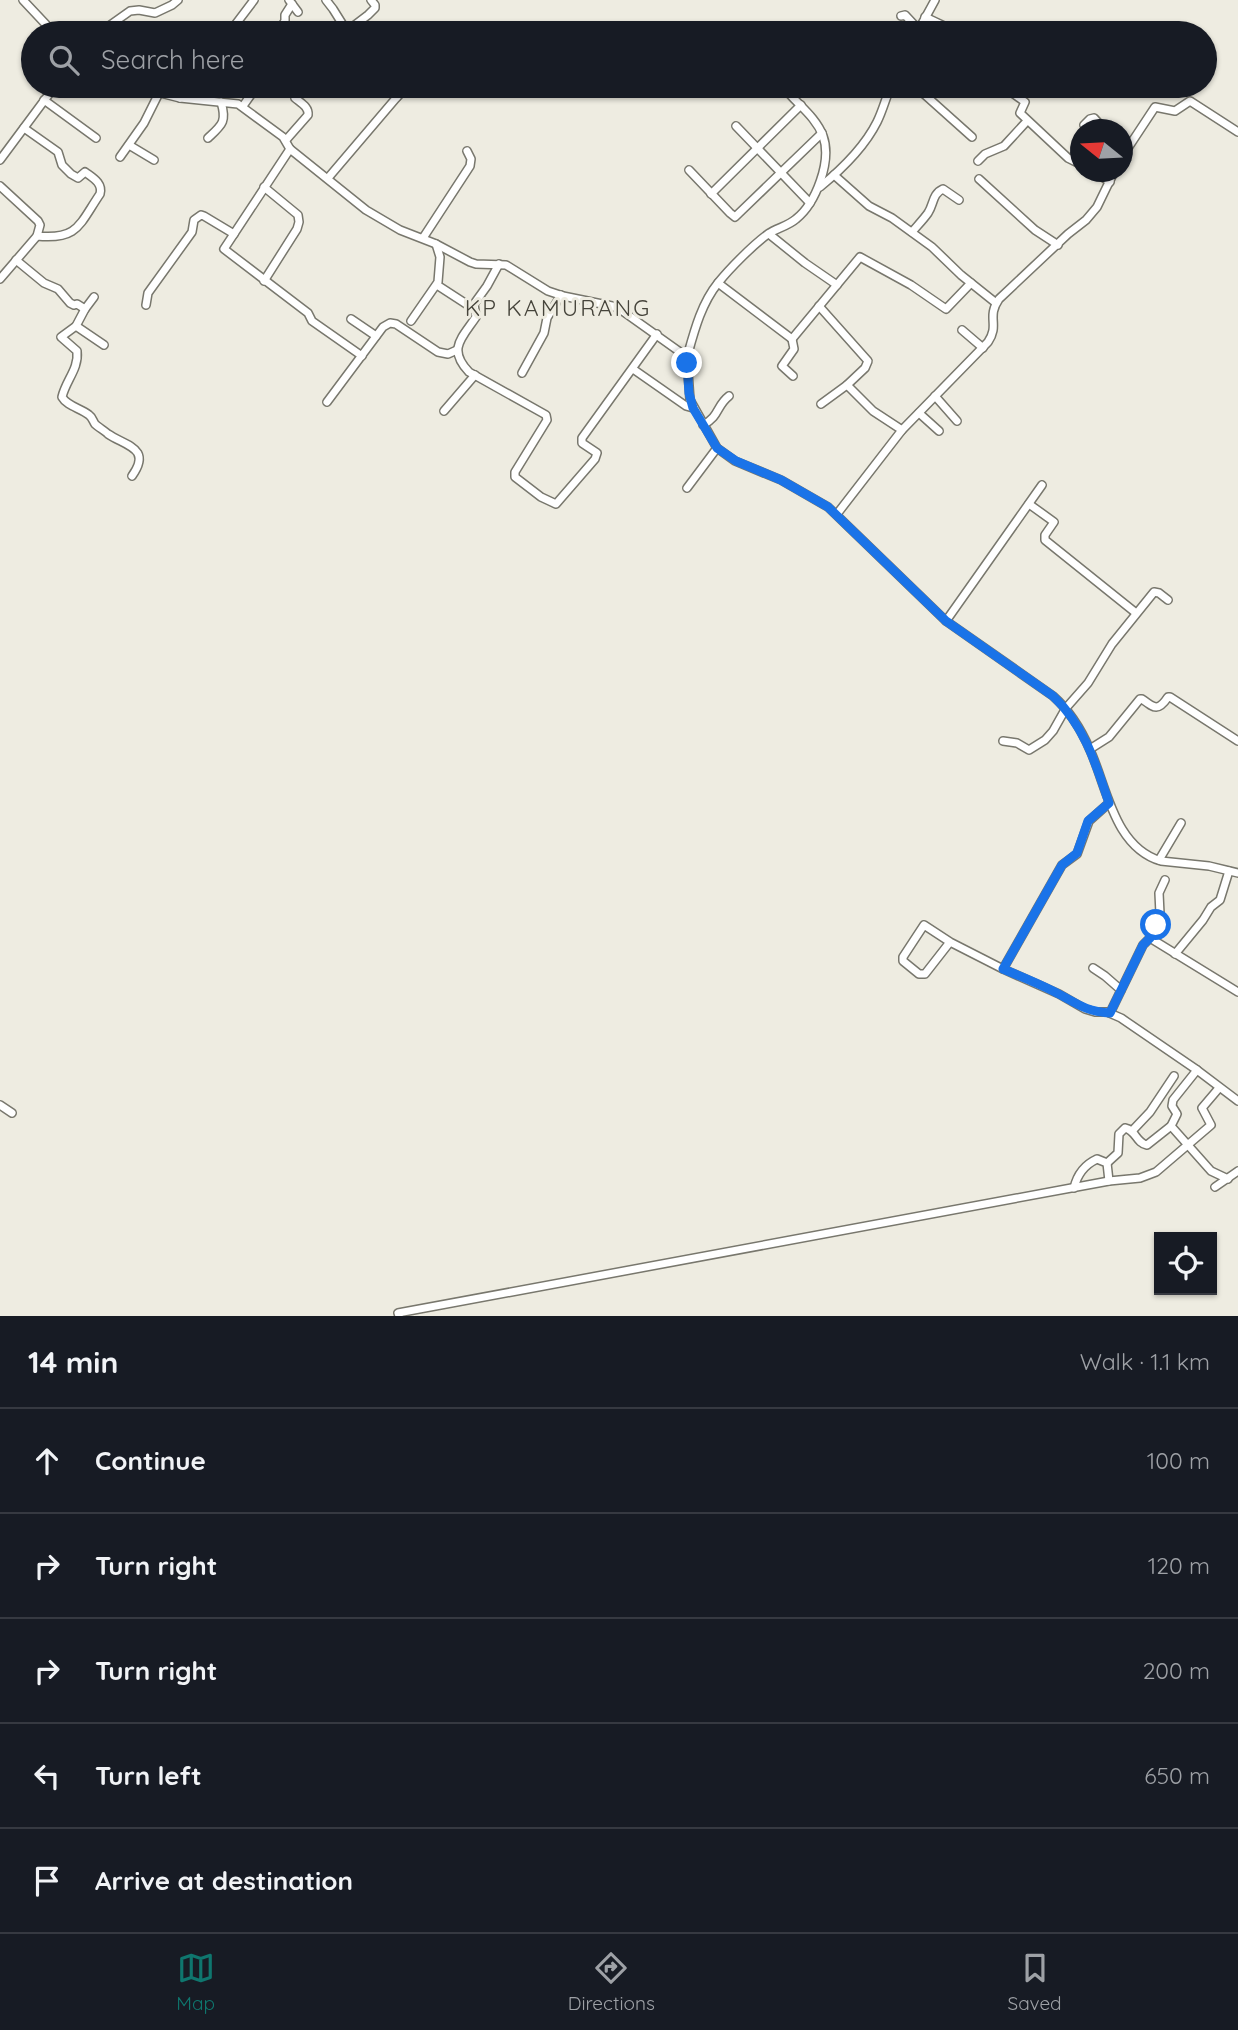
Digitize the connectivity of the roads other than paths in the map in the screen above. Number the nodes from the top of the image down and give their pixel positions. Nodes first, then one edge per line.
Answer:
1 (23, 0) edge
2 (178, 0) edge
3 (254, 0) edge
4 (326, 0) edge
5 (371, 0) edge
6 (935, 0) edge
7 (290, 2) edge
8 (298, 12) dead end
9 (901, 16) dead end
10 (925, 17) junction
11 (43, 21) edge
12 (116, 21) edge
13 (238, 21) edge
14 (285, 21) edge
15 (341, 21) edge
16 (360, 21) edge
17 (910, 21) edge
18 (923, 21) edge
19 (933, 21) edge
20 (156, 98) edge
21 (176, 98) edge
22 (249, 98) edge
23 (295, 98) dead end
24 (396, 98) edge
25 (794, 98) edge
26 (887, 98) edge
27 (928, 98) edge
28 (1019, 98) edge
29 (180, 99) joint
30 (44, 100) joint
31 (221, 102) junction
32 (801, 105) junction
33 (243, 106) junction
34 (1027, 121) junction
35 (736, 125) dead end
36 (24, 128) junction
37 (1238, 132) edge
38 (822, 133) junction
39 (972, 137) dead end
40 (96, 138) dead end
41 (208, 138) dead end
42 (1133, 139) edge
43 (286, 140) junction
44 (129, 145) junction
45 (290, 149) junction
46 (758, 149) junction
47 (467, 151) dead end
48 (120, 157) dead end
49 (1070, 159) edge
50 (0, 160) edge
51 (154, 160) dead end
52 (978, 161) dead end
53 (689, 170) dead end
54 (782, 173) junction
55 (834, 175) junction
56 (328, 178) junction
57 (979, 179) dead end
58 (1110, 182) edge
59 (0, 186) edge
60 (264, 187) junction
61 (820, 188) junction
62 (711, 194) junction
63 (959, 200) dead end
64 (810, 203) junction
65 (912, 232) junction
66 (234, 234) junction
67 (769, 234) junction
68 (37, 236) junction
69 (422, 238) junction
70 (436, 244) junction
71 (1058, 246) junction
72 (16, 260) junction
73 (499, 264) junction
74 (0, 279) edge
75 (264, 281) junction
76 (718, 283) junction
77 (971, 284) junction
78 (437, 285) junction
79 (836, 285) junction
80 (561, 295) junction
81 (94, 297) dead end
82 (996, 303) junction
83 (146, 305) dead end
84 (819, 306) junction
85 (85, 309) junction
86 (474, 309) junction
87 (351, 319) dead end
88 (411, 321) dead end
89 (76, 326) junction
90 (962, 330) dead end
91 (657, 334) junction
92 (376, 336) junction
93 (792, 339) junction
94 (104, 345) dead end
95 (983, 348) junction
96 (457, 350) junction
97 (362, 356) junction
98 (687, 357) junction
99 (634, 369) junction
100 (522, 373) dead end
101 (475, 375) junction
102 (793, 376) dead end
103 (847, 385) junction
104 (729, 396) dead end
105 (934, 396) junction
106 (327, 402) dead end
107 (821, 404) dead end
108 (693, 408) junction
109 (444, 411) dead end
110 (919, 413) junction
111 (957, 421) dead end
112 (703, 425) junction
113 (902, 430) junction
114 (939, 431) dead end
115 (717, 448) junction
116 (132, 476) dead end
117 (1042, 485) dead end
118 (687, 488) dead end
119 (1030, 504) junction
120 (837, 514) junction
121 (1168, 600) dead end
122 (1136, 613) junction
123 (946, 621) junction
124 (1066, 708) junction
125 (1003, 741) dead end
126 (1238, 741) edge
127 (1090, 749) junction
128 (1109, 803) junction
129 (1181, 823) dead end
130 (1159, 860) junction
131 (1234, 872) edge
132 (1165, 880) dead end
133 (1150, 938) junction
134 (950, 942) junction
135 (1175, 954) junction
136 (1093, 968) dead end
137 (1003, 969) junction
138 (1121, 990) junction
139 (1238, 992) edge
140 (1110, 1013) junction
141 (1197, 1070) junction
142 (1174, 1076) dead end
143 (1219, 1088) junction
144 (1238, 1101) edge
145 (0, 1105) edge
146 (12, 1113) dead end
147 (1171, 1126) junction
148 (1132, 1131) junction
149 (1187, 1146) junction
150 (1107, 1163) junction
151 (1238, 1171) edge
152 (1228, 1179) junction
153 (1109, 1181) junction
154 (1215, 1187) dead end
155 (1074, 1188) junction
156 (398, 1316) edge

1 - 11 street
2 - 12 street
3 - 13 street
4 - 15 street
5 - 16 street
6 - 10 street
7 - 8 street
7 - 14 street
9 - 17 street
10 - 18 street
10 - 19 street
20 - 44 street
21 - 29 street
22 - 33 street
23 - 43 street
24 - 56 street
25 - 32 street
26 - 55 street
27 - 39 street
28 - 34 street
29 - 31 street
30 - 36 street
30 - 40 street
31 - 33 street
31 - 41 street
32 - 38 street
32 - 46 street
33 - 43 street
34 - 49 street
34 - 52 street
35 - 46 street
36 - 50 street
36 - 68 street
37 - 42 street
38 - 54 street
38 - 61 street
43 - 45 street
44 - 48 street
44 - 51 street
45 - 56 street
45 - 60 street
46 - 54 street
46 - 62 street
47 - 69 street
53 - 62 street
54 - 62 street
54 - 64 street
55 - 61 street
55 - 65 street
56 - 69 street
57 - 71 street
58 - 71 street
59 - 68 street
60 - 66 street
60 - 75 street
61 - 64 street
63 - 65 street
64 - 67 street
65 - 77 street
66 - 75 street
66 - 83 street
67 - 76 street
67 - 79 street
68 - 72 street
69 - 70 street
70 - 73 street
70 - 78 street
71 - 82 street
72 - 74 street
72 - 85 street
73 - 80 street
73 - 86 street
75 - 97 street
76 - 93 street
76 - 98 street
77 - 79 street
77 - 82 street
78 - 86 street
78 - 88 street
79 - 84 street
80 - 91 street
80 - 100 street
81 - 85 street
82 - 95 street
84 - 93 street
84 - 103 street
85 - 89 street
86 - 96 street
87 - 92 street
89 - 94 street
89 - 116 street
90 - 95 street
91 - 98 street
91 - 99 street
92 - 96 street
92 - 97 street
93 - 102 street
95 - 105 street
96 - 101 street
97 - 106 street
98 - 108 street
99 - 101 street
99 - 108 street
101 - 109 street
103 - 107 street
103 - 113 street
104 - 112 street
105 - 110 street
105 - 111 street
108 - 112 street
110 - 113 street
110 - 114 street
112 - 115 street
113 - 120 street
115 - 118 street
115 - 120 street
117 - 119 street
119 - 122 street
119 - 123 street
120 - 123 street
121 - 122 street
122 - 124 street
123 - 124 street
124 - 125 street
124 - 127 street
126 - 127 street
127 - 128 street
128 - 130 street
128 - 137 street
129 - 130 street
130 - 131 street
131 - 135 street
132 - 133 street
133 - 135 street
133 - 138 street
134 - 134 street
134 - 137 street
135 - 139 street
136 - 138 street
137 - 140 street
138 - 140 street
140 - 141 street
141 - 143 street
141 - 147 street
142 - 148 street
143 - 144 street
143 - 149 street
145 - 146 street
147 - 148 street
147 - 149 street
148 - 150 street
149 - 152 street
149 - 153 street
150 - 153 street
150 - 155 street
151 - 152 street
152 - 154 street
153 - 155 street
155 - 156 street

